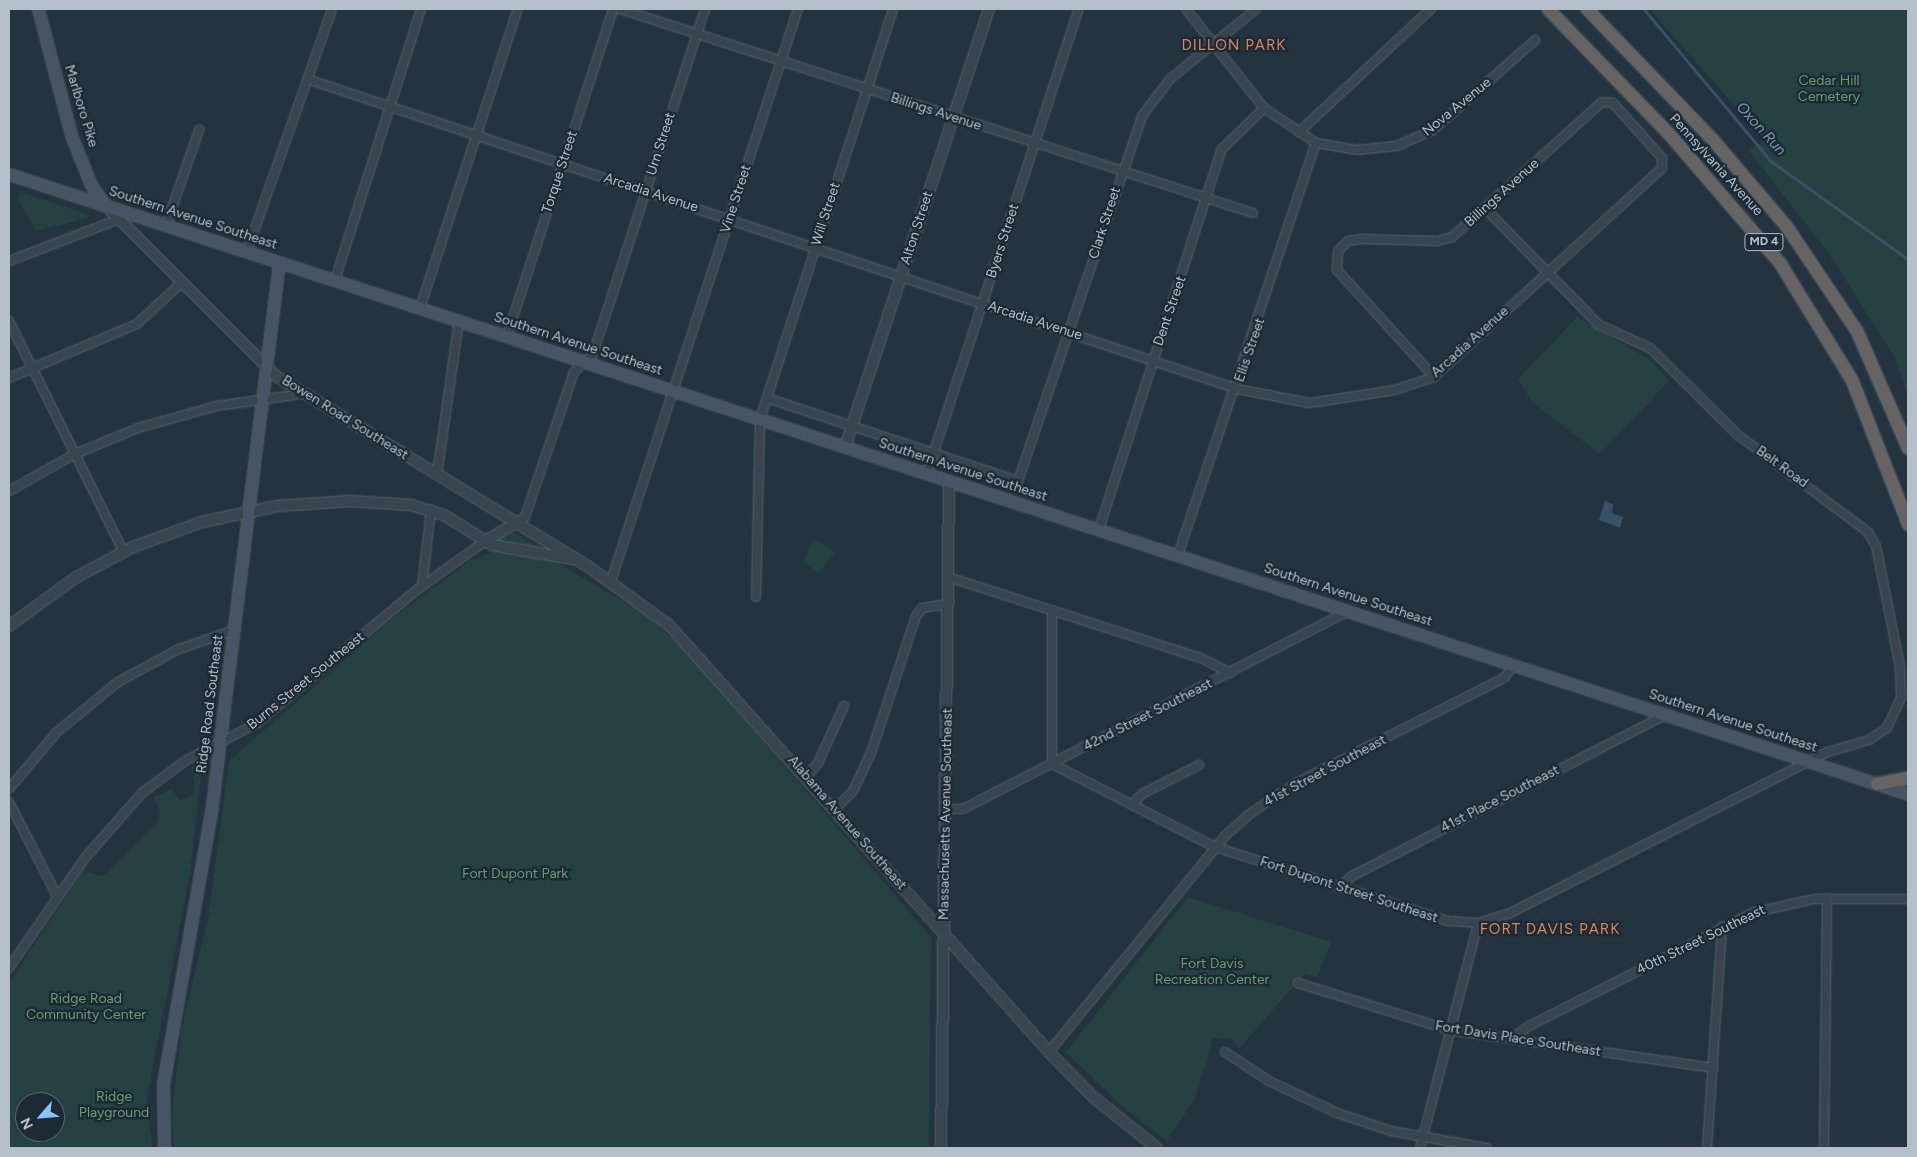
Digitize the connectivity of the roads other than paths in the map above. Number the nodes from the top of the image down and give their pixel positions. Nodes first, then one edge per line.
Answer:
1 (38, 9) edge
2 (332, 9) edge
3 (422, 9) edge
4 (518, 9) edge
5 (613, 9) edge
6 (620, 9) edge
7 (705, 9) edge
8 (798, 9) edge
9 (892, 9) edge
10 (990, 9) edge
11 (1079, 9) edge
12 (1186, 9) edge
13 (1256, 9) edge
14 (1431, 9) edge
15 (1548, 9) edge
16 (1587, 9) edge
17 (697, 34) junction
18 (1536, 40) dead end
19 (1214, 44) junction
20 (781, 61) junction
21 (307, 80) junction
22 (866, 89) junction
23 (390, 107) junction
24 (1264, 108) junction
25 (954, 118) junction
26 (199, 130) dead end
27 (1299, 132) junction
28 (1640, 132) joint
29 (478, 136) junction
30 (1316, 143) junction
31 (1035, 144) junction
32 (563, 164) junction
33 (1121, 172) junction
34 (9, 174) edge
35 (646, 191) junction
36 (1208, 200) junction
37 (107, 207) junction
38 (1485, 208) junction
39 (1253, 213) dead end
40 (131, 215) junction
41 (729, 219) junction
42 (118, 220) junction
43 (166, 225) junction
44 (815, 248) junction
45 (247, 251) junction
46 (9, 261) edge
47 (280, 262) junction
48 (1545, 273) junction
49 (901, 276) junction
50 (335, 280) junction
51 (181, 283) junction
52 (983, 304) junction
53 (420, 308) junction
54 (459, 320) junction
55 (9, 321) edge
56 (1069, 333) junction
57 (507, 336) junction
58 (1153, 361) junction
59 (584, 362) junction
60 (31, 366) junction
61 (267, 368) junction
62 (1434, 376) junction
63 (9, 378) edge
64 (1237, 389) junction
65 (673, 390) junction
66 (302, 394) junction
67 (767, 398) junction
68 (263, 399) junction
69 (760, 419) junction
70 (852, 426) junction
71 (845, 447) junction
72 (1908, 448) edge
73 (934, 453) junction
74 (75, 454) junction
75 (927, 473) junction
76 (436, 475) junction
77 (949, 480) junction
78 (9, 491) edge
79 (249, 510) junction
80 (431, 510) junction
81 (515, 524) junction
82 (1908, 524) edge
83 (1099, 529) junction
84 (487, 540) junction
85 (123, 551) junction
86 (1178, 555) junction
87 (576, 559) junction
88 (948, 577) junction
89 (611, 581) junction
90 (422, 586) junction
91 (756, 597) dead end
92 (948, 604) junction
93 (1052, 610) junction
94 (1348, 611) junction
95 (9, 626) edge
96 (234, 630) junction
97 (1514, 665) junction
98 (1230, 673) junction
99 (844, 706) dead end
100 (1665, 715) junction
101 (220, 744) junction
102 (1810, 762) junction
103 (1052, 764) junction
104 (1198, 765) dead end
105 (806, 777) junction
106 (1908, 778) edge
107 (1877, 784) junction
108 (9, 789) edge
109 (1908, 794) edge
110 (9, 802) edge
111 (1132, 805) junction
112 (835, 809) junction
113 (946, 809) junction
114 (1215, 847) junction
115 (1339, 888) junction
116 (57, 896) junction
117 (1827, 898) junction
118 (1908, 899) edge
119 (1478, 923) junction
120 (1722, 927) junction
121 (944, 934) junction
122 (9, 968) edge
123 (1298, 983) dead end
124 (1450, 1030) junction
125 (1511, 1040) junction
126 (1049, 1052) junction
127 (1225, 1052) dead end
128 (1713, 1068) junction
129 (1422, 1138) junction
130 (164, 1148) edge
131 (941, 1148) edge
132 (1157, 1148) edge
133 (1420, 1148) edge
134 (1486, 1148) edge
135 (1707, 1148) edge
136 (1824, 1148) edge

1 - 37 main road, Marlboro Pike
2 - 21 street
3 - 23 street
4 - 29 street
5 - 32 street, Torque Street
6 - 17 street, Billings Avenue
7 - 17 street, Urn Street
8 - 20 street, Vine Street
9 - 22 street, Will Street
10 - 25 street, Alton Street
11 - 31 street, Byers Street
12 - 19 street, Nova Avenue
13 - 19 street, Clark Street
14 - 27 street
15 - 82 highway, Pennsylvania Avenue / MD 4
16 - 72 highway, Pennsylvania Avenue / MD 4
17 - 20 street, Billings Avenue
17 - 35 street, Urn Street
18 - 30 street, Nova Avenue
19 - 24 street, Nova Avenue
19 - 33 street, Clark Street
20 - 22 street, Billings Avenue
20 - 41 street, Vine Street
21 - 23 street, Arcadia Avenue
21 - 45 street
22 - 25 street, Billings Avenue
22 - 44 street, Will Street
23 - 29 street, Arcadia Avenue
23 - 50 street
24 - 27 street, Nova Avenue
24 - 36 street, Dent Street
25 - 31 street, Billings Avenue
25 - 49 street, Alton Street
26 - 43 street
27 - 30 street, Nova Avenue
28 - 38 street, Billings Avenue
28 - 48 street, Arcadia Avenue
29 - 32 street, Arcadia Avenue
29 - 53 street
30 - 64 street, Ellis Street
31 - 33 street, Billings Avenue
31 - 52 street, Byers Street
32 - 35 street, Arcadia Avenue
32 - 57 street, Torque Street
33 - 36 street, Billings Avenue
33 - 56 street, Clark Street
34 - 37 main road, Southern Avenue Southeast
35 - 41 street, Arcadia Avenue
35 - 59 street, Urn Street
36 - 39 street, Billings Avenue
36 - 58 street, Dent Street
37 - 40 main road, Southern Avenue Southeast
37 - 42 street, Bowen Road Southeast
38 - 48 street, Belt Road
38 - 62 street, Billings Avenue
40 - 42 street
40 - 43 main road, Southern Avenue Southeast
41 - 44 street, Arcadia Avenue
41 - 65 street, Vine Street
42 - 46 street
42 - 51 street, Bowen Road Southeast
43 - 45 main road, Southern Avenue Southeast
44 - 49 street, Arcadia Avenue
44 - 67 street, Will Street
45 - 47 main road, Southern Avenue Southeast
47 - 50 main road, Southern Avenue Southeast
47 - 61 main road, Ridge Road Southeast
48 - 62 street, Arcadia Avenue
48 - 102 street, Belt Road
49 - 52 street, Arcadia Avenue
49 - 70 street, Alton Street
50 - 53 main road, Southern Avenue Southeast
51 - 60 street
51 - 61 street, Bowen Road Southeast
52 - 56 street, Arcadia Avenue
52 - 73 street, Byers Street
53 - 54 main road, Southern Avenue Southeast
54 - 57 main road, Southern Avenue Southeast
54 - 76 street
55 - 60 street
56 - 58 street, Arcadia Avenue
56 - 73 street, Clark Street
57 - 59 main road, Southern Avenue Southeast
58 - 64 street, Arcadia Avenue
58 - 83 street, Dent Street
59 - 65 main road, Southern Avenue Southeast
59 - 81 street, Urn Street
60 - 63 street
60 - 74 street
61 - 66 street, Bowen Road Southeast
61 - 68 main road, Ridge Road Southeast
62 - 64 street, Arcadia Avenue
64 - 86 street, Ellis Street
65 - 69 main road, Southern Avenue Southeast
65 - 89 street, Vine Street
66 - 68 street
66 - 76 street, Bowen Road Southeast
67 - 69 street, Will Street
67 - 70 street
68 - 74 street
68 - 79 main road, Ridge Road Southeast
69 - 71 main road, Southern Avenue Southeast
69 - 91 street, Will Street
70 - 71 street, Alton Street
70 - 73 street
71 - 75 main road, Southern Avenue Southeast
73 - 75 street, Byers Street
74 - 78 street
74 - 85 street
75 - 77 main road, Southern Avenue Southeast
76 - 81 street, Bowen Road Southeast
77 - 83 main road, Southern Avenue Southeast
77 - 88 street, Massachusetts Avenue Southeast
79 - 80 street
79 - 85 street
79 - 96 main road, Ridge Road Southeast
80 - 84 street
80 - 90 street
81 - 84 street, Burns Street Southeast
81 - 87 street, Alabama Avenue Southeast
83 - 86 main road, Southern Avenue Southeast
84 - 87 street
84 - 90 street, Burns Street Southeast
85 - 95 street
86 - 94 main road, Southern Avenue Southeast
87 - 89 street, Alabama Avenue Southeast
88 - 92 street, Massachusetts Avenue Southeast
88 - 93 street
89 - 105 street, Alabama Avenue Southeast
90 - 101 street, Burns Street Southeast
92 - 112 street
92 - 113 street, Massachusetts Avenue Southeast
93 - 98 street
93 - 103 street
94 - 97 main road, Southern Avenue Southeast
94 - 98 street, 42nd Street Southeast
96 - 101 main road, Ridge Road Southeast
96 - 108 street
97 - 100 main road, Southern Avenue Southeast
97 - 114 street, 41st Street Southeast
98 - 103 street, 42nd Street Southeast
99 - 105 street
100 - 102 main road, Southern Avenue Southeast
100 - 115 street, 41st Place Southeast
101 - 116 street, Burns Street Southeast
101 - 130 main road, Ridge Road Southeast
102 - 107 main road, Southern Avenue Southeast
102 - 119 street, Fort Dupont Street Southeast
103 - 111 street, Fort Dupont Street Southeast
103 - 113 street, 42nd Street Southeast
104 - 111 street
105 - 112 street, Alabama Avenue Southeast
106 - 107 highway
107 - 109 main road, Southern Avenue Southeast
110 - 116 street
111 - 114 street, Fort Dupont Street Southeast
112 - 121 street, Alabama Avenue Southeast
113 - 121 street, Massachusetts Avenue Southeast
114 - 115 street, Fort Dupont Street Southeast
114 - 126 street, 41st Street Southeast
115 - 119 street, Fort Dupont Street Southeast
116 - 122 street, Burns Street Southeast
117 - 118 street, 40th Street Southeast
117 - 120 street, 40th Street Southeast
117 - 136 street
119 - 124 street
120 - 125 street, 40th Street Southeast
120 - 128 street
121 - 126 street, Alabama Avenue Southeast
121 - 131 street, Massachusetts Avenue Southeast
123 - 124 street, Fort Davis Place Southeast
124 - 125 street, Fort Davis Place Southeast
124 - 129 street
125 - 128 street, Fort Davis Place Southeast
126 - 132 street, Alabama Avenue Southeast
127 - 129 street
128 - 135 street
129 - 133 street
129 - 134 street

